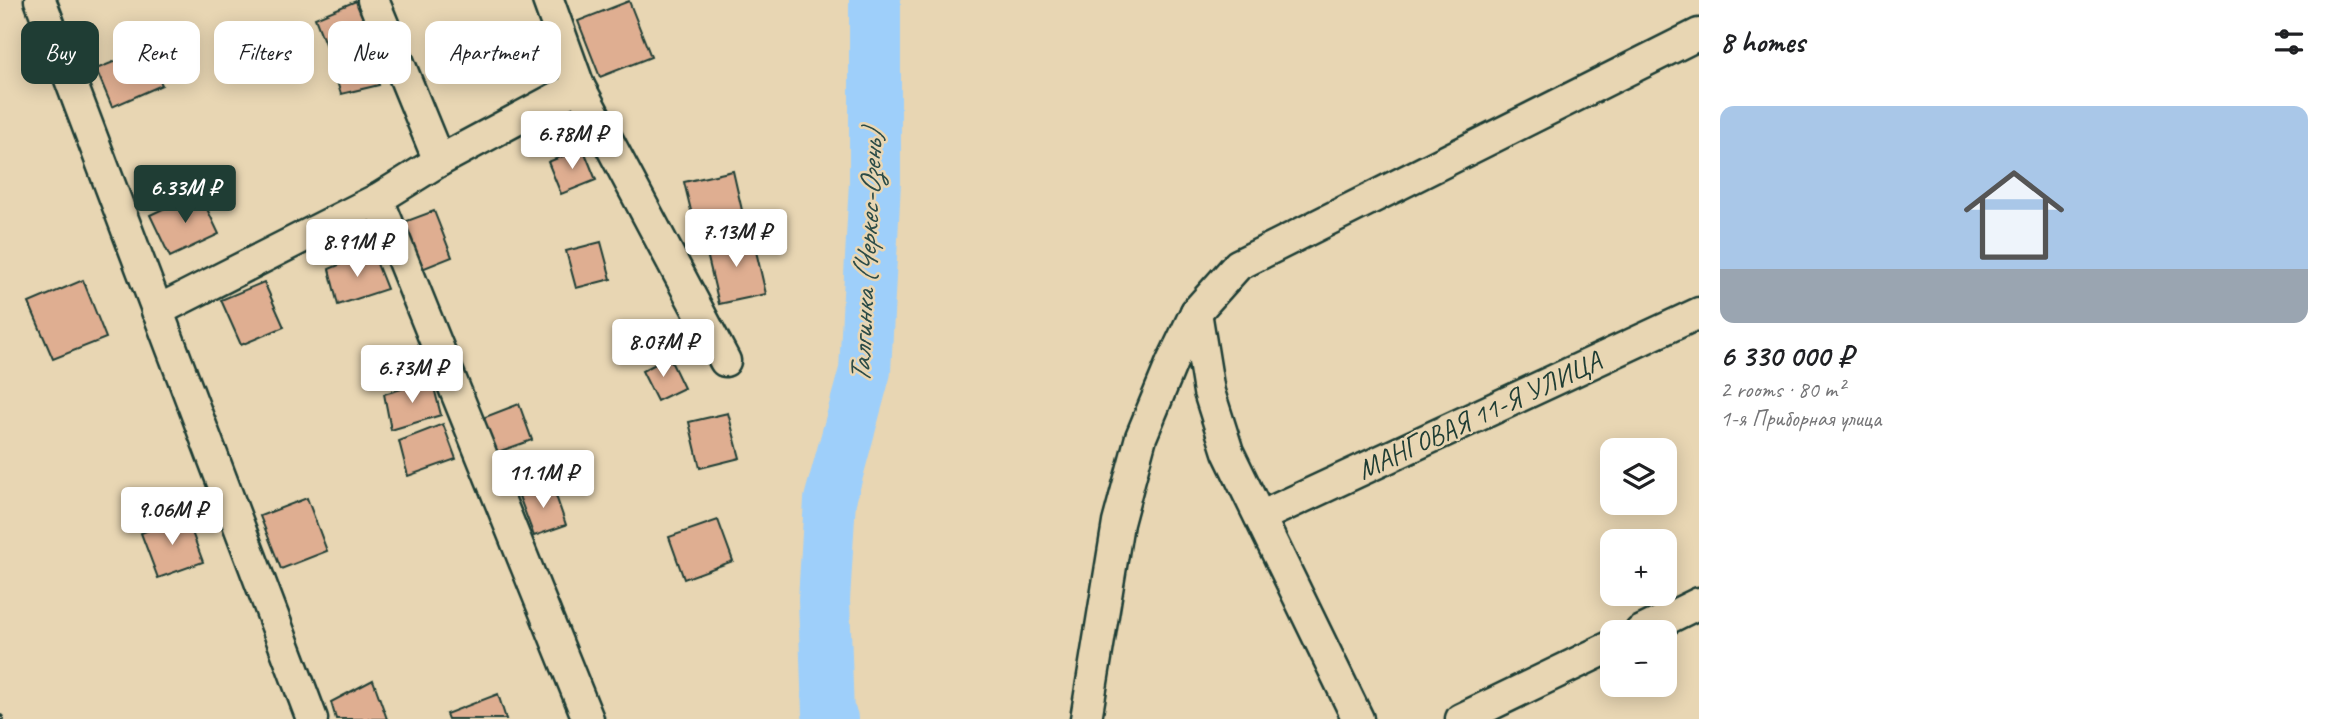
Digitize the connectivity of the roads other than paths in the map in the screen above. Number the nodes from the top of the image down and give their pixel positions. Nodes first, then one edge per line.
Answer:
1 (40, 0) edge
2 (373, 0) edge
3 (548, 0) edge
4 (1699, 34) edge
5 (579, 86) junction
6 (439, 161) junction
7 (378, 200) junction
8 (157, 311) junction
9 (1196, 312) junction
10 (1699, 313) edge
11 (725, 361) dead end
12 (1260, 517) junction
13 (1699, 603) edge
14 (1664, 620) edge
15 (1600, 652) edge
16 (312, 719) edge
17 (588, 719) edge
18 (1086, 719) edge
19 (1358, 719) edge
20 (1461, 719) edge

1 - 8 street
2 - 6 street
3 - 5 street
4 - 9 street
5 - 6 street
5 - 11 street
6 - 7 street
7 - 8 street
7 - 17 street
8 - 16 street
9 - 12 street
9 - 18 street
10 - 12 street, МАНГОВАЯ 11-Я УЛИЦА
12 - 19 street
13 - 14 street
15 - 20 street

